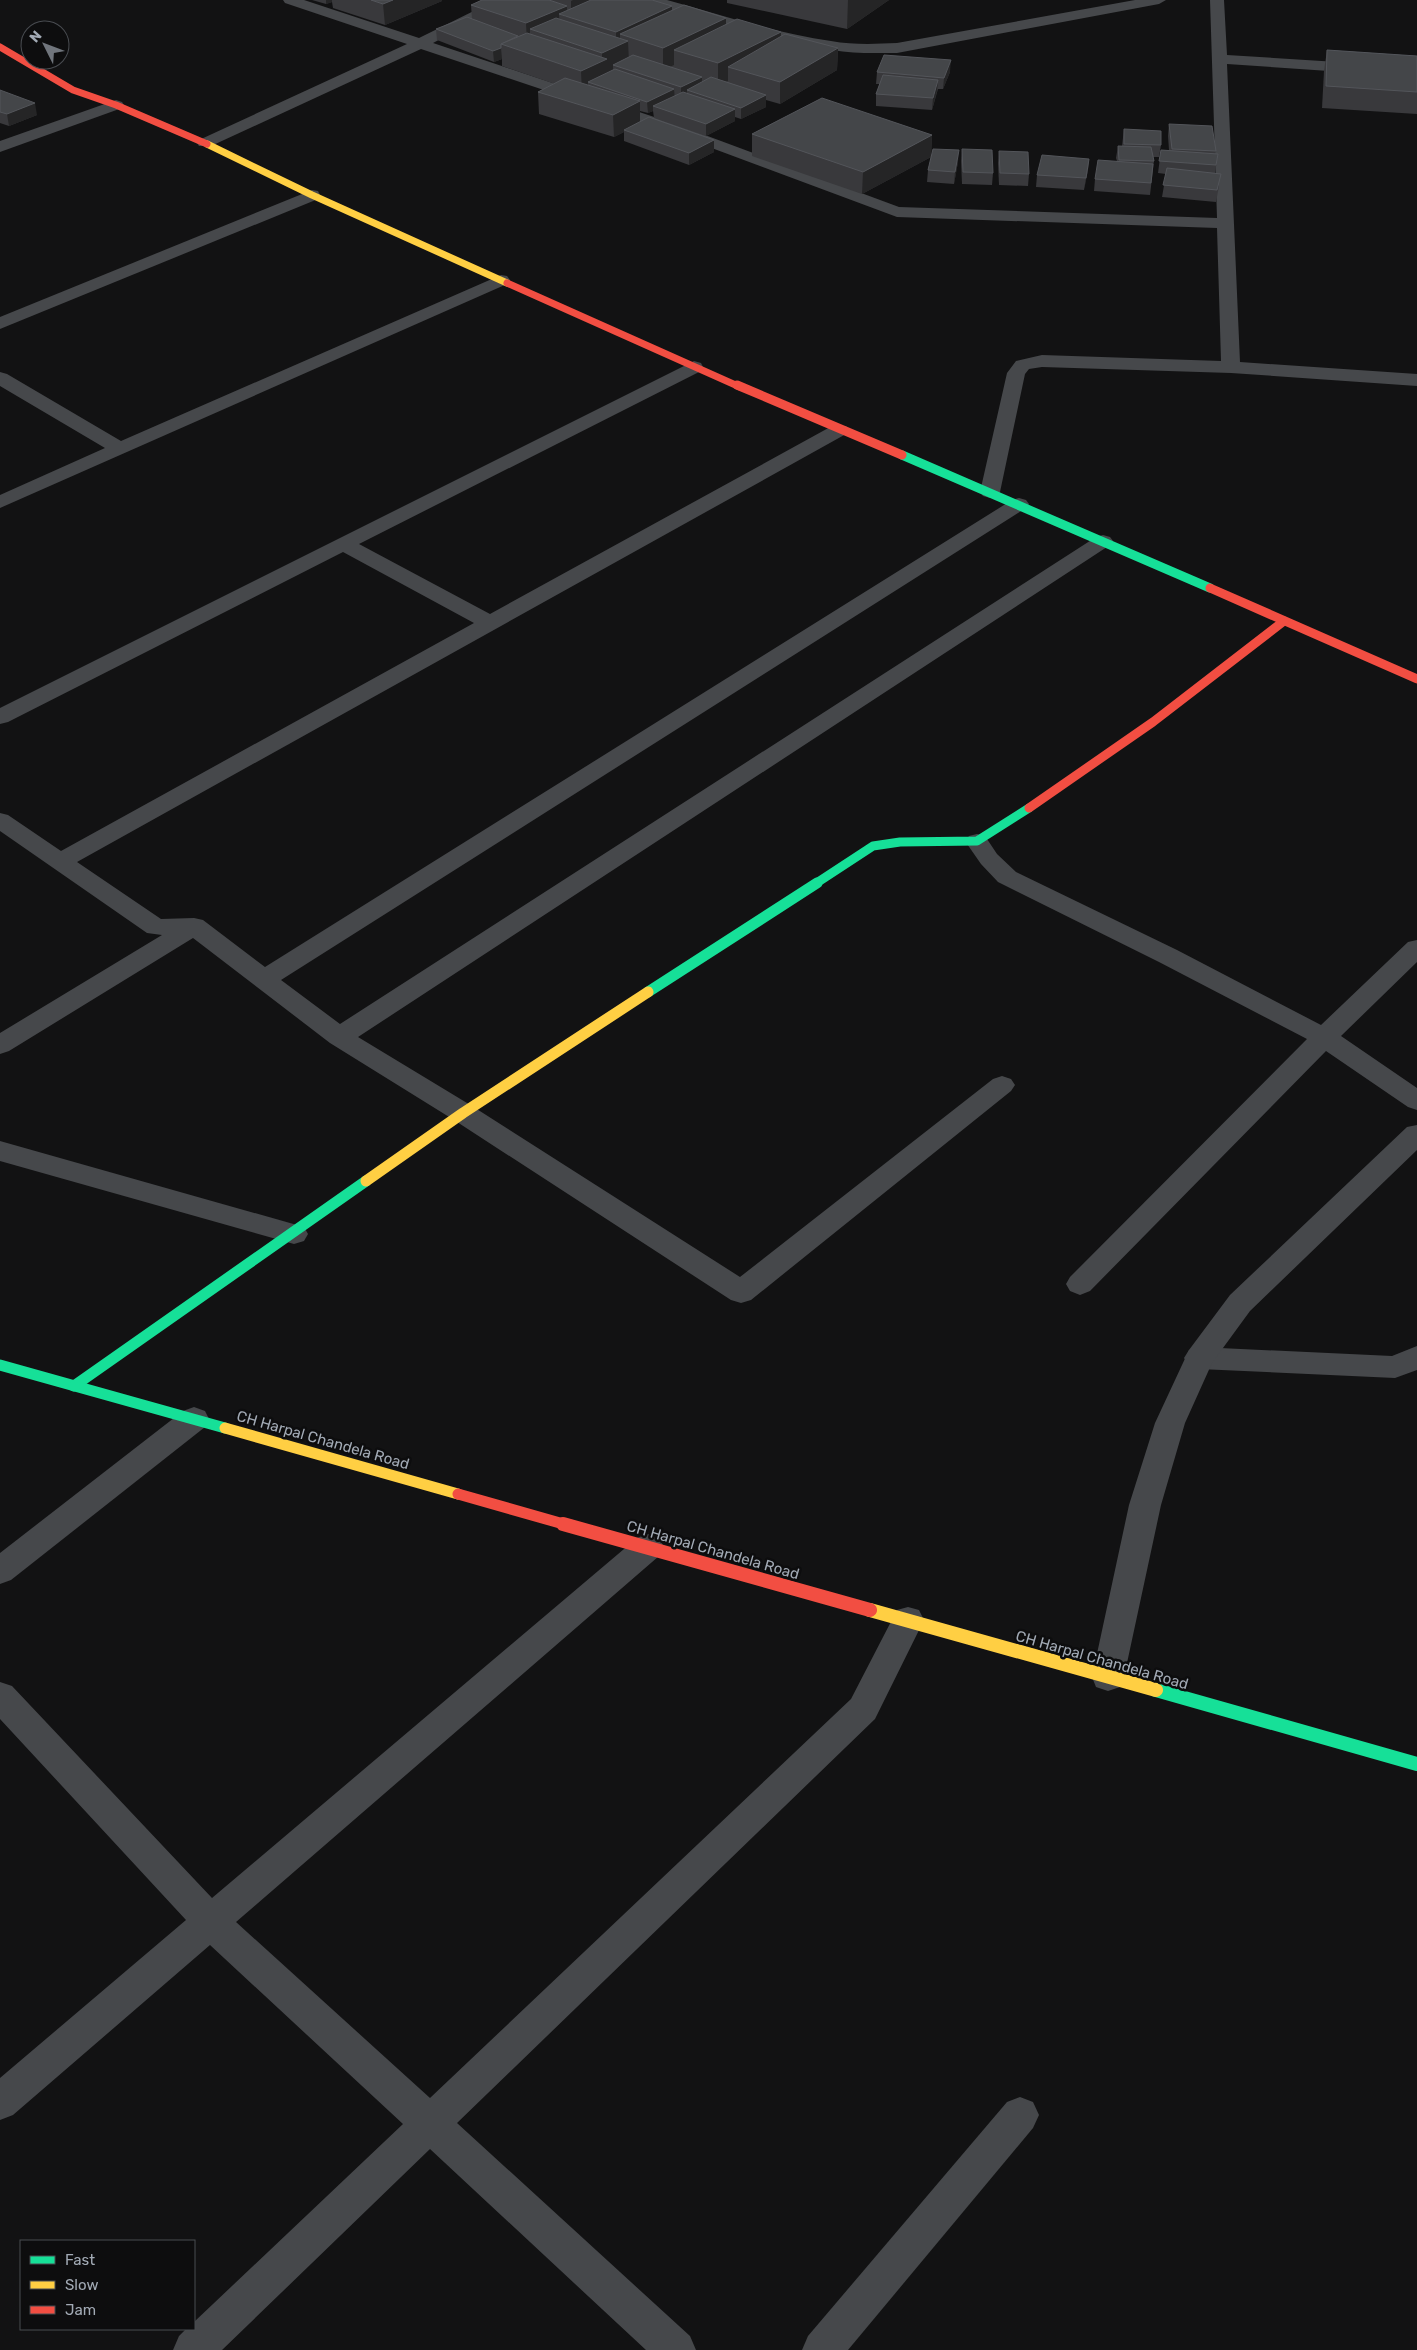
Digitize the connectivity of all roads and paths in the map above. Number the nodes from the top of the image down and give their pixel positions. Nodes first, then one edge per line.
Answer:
1 (290, 0) edge
2 (507, 0) edge
3 (650, 0) edge
4 (1159, 0) edge
5 (1217, 0) edge
6 (420, 44) junction
7 (0, 47) edge
8 (1220, 59) junction
9 (1417, 72) edge
10 (116, 105) junction
11 (4, 143) edge
12 (205, 143) junction
13 (312, 195) junction
14 (1225, 223) junction
15 (501, 280) junction
16 (0, 324) edge
17 (1230, 367) junction
18 (694, 368) junction
19 (0, 378) edge
20 (1417, 380) edge
21 (839, 430) junction
22 (121, 448) junction
23 (990, 492) junction
24 (0, 502) edge
25 (1019, 504) junction
26 (1103, 541) junction
27 (344, 544) junction
28 (1284, 620) junction
29 (490, 623) junction
30 (1417, 679) edge
31 (0, 717) edge
32 (0, 820) edge
33 (977, 841) junction
34 (60, 861) junction
35 (194, 926) junction
36 (1417, 948) edge
37 (263, 980) junction
38 (339, 1037) junction
39 (1324, 1037) junction
40 (0, 1045) edge
41 (1002, 1085) dead end
42 (1417, 1102) edge
43 (463, 1113) junction
44 (1417, 1134) edge
45 (0, 1151) edge
46 (294, 1234) junction
47 (1080, 1284) dead end
48 (1417, 1357) edge
49 (1199, 1358) junction
50 (0, 1365) edge
51 (74, 1386) junction
52 (194, 1419) junction
53 (648, 1547) junction
54 (0, 1571) edge
55 (908, 1620) junction
56 (1108, 1677) junction
57 (0, 1696) edge
58 (1417, 1764) edge
59 (212, 1923) junction
60 (0, 2102) edge
61 (1020, 2114) dead end
62 (429, 2123) junction
63 (193, 2350) edge
64 (676, 2350) edge
65 (822, 2350) edge

1 - 6 street
2 - 6 street
3 - 4 street
5 - 8 street
6 - 12 street
6 - 14 street
7 - 10 street
8 - 9 street
8 - 14 street
10 - 11 street
10 - 12 street
12 - 13 street
13 - 15 street
13 - 16 street
14 - 17 street
15 - 18 street
15 - 22 street
17 - 20 street
17 - 23 street
18 - 21 street
18 - 27 street
19 - 22 street
21 - 23 street
21 - 29 street
22 - 24 street
23 - 25 street
25 - 26 street
25 - 37 street
26 - 28 street
26 - 38 street
27 - 29 street
27 - 31 street
28 - 30 street
28 - 33 street
29 - 34 street
32 - 34 street
33 - 39 street
33 - 43 street
34 - 35 street
35 - 37 street
35 - 40 street
36 - 39 street
37 - 38 street
38 - 43 street
39 - 42 street
39 - 47 street
41 - 43 street
43 - 46 street
44 - 49 street
45 - 46 street
46 - 51 street
48 - 49 street
49 - 56 street
50 - 51 street, CH Harpal Chandela Road
51 - 52 street, CH Harpal Chandela Road
52 - 53 street, CH Harpal Chandela Road
52 - 54 street
53 - 55 street, CH Harpal Chandela Road
53 - 59 street
55 - 56 street, CH Harpal Chandela Road
55 - 62 street
56 - 58 street, CH Harpal Chandela Road
57 - 59 street
59 - 60 street
59 - 62 street
61 - 65 street
62 - 63 street
62 - 64 street

